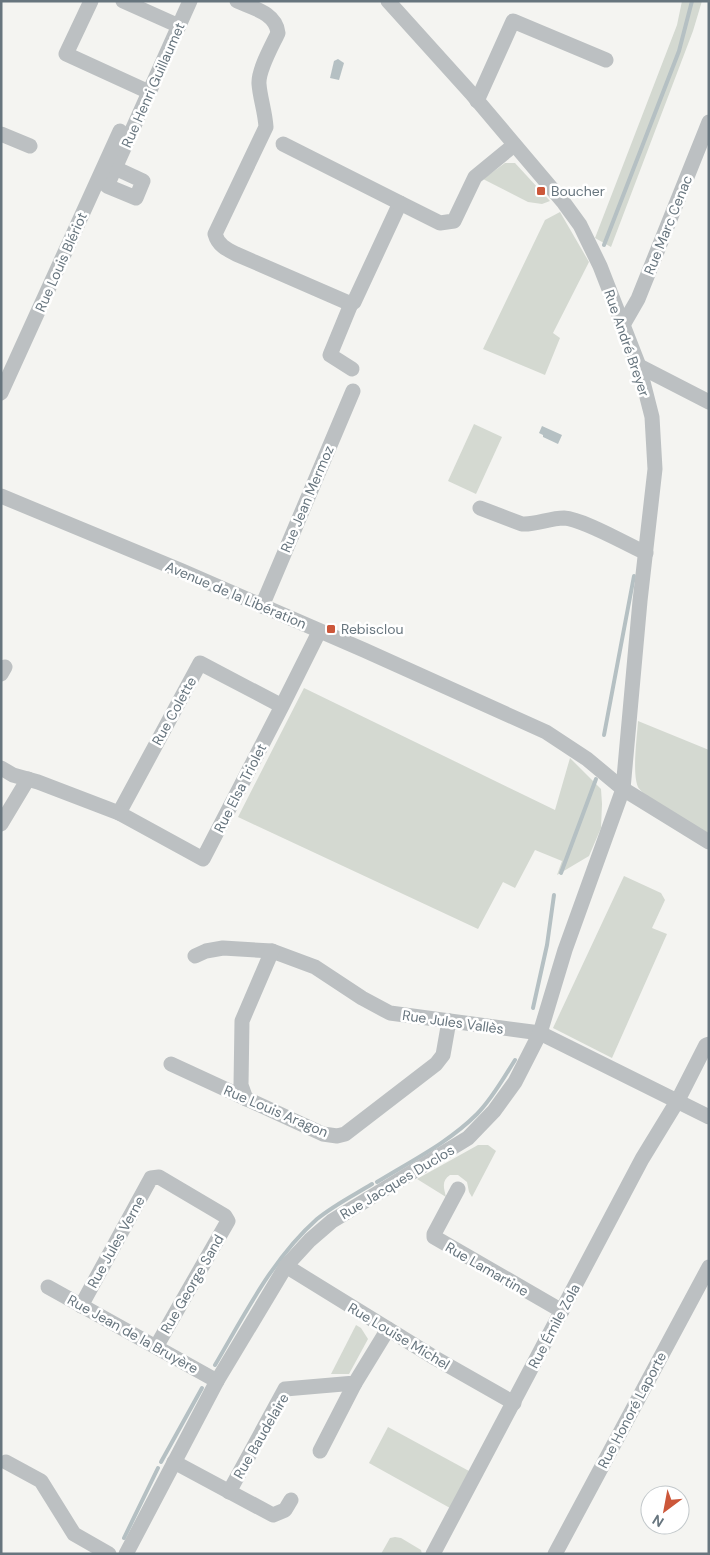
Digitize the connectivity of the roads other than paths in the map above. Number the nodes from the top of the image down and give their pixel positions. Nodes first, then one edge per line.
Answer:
1 (91, 1) edge
2 (123, 1) edge
3 (190, 1) edge
4 (237, 1) edge
5 (388, 1) edge
6 (179, 26) junction
7 (606, 60) dead end
8 (148, 92) junction
9 (478, 101) junction
10 (709, 122) edge
11 (120, 131) dead end
12 (1, 134) edge
13 (283, 144) dead end
14 (514, 145) junction
15 (30, 146) dead end
16 (115, 168) dead end
17 (400, 203) junction
18 (351, 304) junction
19 (623, 325) junction
20 (639, 366) junction
21 (352, 368) dead end
22 (353, 391) dead end
23 (1, 392) edge
24 (709, 402) edge
25 (1, 496) edge
26 (480, 508) dead end
27 (646, 552) junction
28 (262, 606) junction
29 (319, 632) junction
30 (282, 706) junction
31 (1, 768) edge
32 (28, 779) junction
33 (623, 789) junction
34 (120, 813) junction
35 (1, 824) edge
36 (709, 842) edge
37 (272, 951) junction
38 (195, 956) dead end
39 (449, 1021) junction
40 (540, 1034) junction
41 (709, 1044) edge
42 (171, 1064) dead end
43 (246, 1099) junction
44 (678, 1100) junction
45 (709, 1117) edge
46 (151, 1178) joint
47 (458, 1190) dead end
48 (286, 1266) junction
49 (709, 1267) edge
50 (48, 1288) dead end
51 (81, 1306) junction
52 (562, 1312) junction
53 (388, 1329) junction
54 (156, 1347) junction
55 (217, 1381) junction
56 (355, 1383) junction
57 (514, 1403) junction
58 (320, 1451) dead end
59 (6, 1462) dead end
60 (174, 1462) junction
61 (229, 1492) junction
62 (291, 1500) dead end
63 (109, 1554) edge
64 (126, 1554) edge
65 (433, 1554) edge
66 (555, 1554) edge

1 - 8 street
2 - 6 street
3 - 6 street, Rue Henri Guillaumet
4 - 18 street
5 - 9 street, Rue André Breyer
6 - 8 street, Rue Henri Guillaumet
7 - 9 street
8 - 16 street, Rue Henri Guillaumet
9 - 14 street, Rue André Breyer
10 - 19 street, Rue Marc Cenac
11 - 23 street, Rue Louis Blériot
12 - 15 street
13 - 17 street
14 - 17 street
14 - 19 street, Rue André Breyer
17 - 18 street
18 - 21 street
19 - 20 street, Rue André Breyer
20 - 24 street
20 - 27 street, Rue André Breyer
22 - 28 street, Rue Jean Mermoz
25 - 28 street, Avenue de la Libération
26 - 27 street
27 - 33 street, Rue André Breyer
28 - 29 street, Avenue de la Libération
29 - 30 street, Rue Elsa Triolet
29 - 33 street, Avenue de la Libération
30 - 34 street, Rue Colette
30 - 34 street, Rue Elsa Triolet
31 - 32 street, Rue Elsa Triolet
32 - 34 street, Rue Elsa Triolet
32 - 35 street
33 - 36 street, Avenue de la Libération
33 - 40 street, Rue Jacques Duclos
37 - 38 street, Rue Jules Vallès
37 - 39 street, Rue Jules Vallès
37 - 43 street
39 - 40 street, Rue Jules Vallès
39 - 43 street, Rue Louis Aragon
40 - 44 street, Rue Jules Vallès
40 - 48 street, Rue Jacques Duclos
41 - 44 street, Rue Émile Zola
42 - 43 street, Rue Louis Aragon
44 - 45 street, Rue Jules Vallès
44 - 52 street, Rue Émile Zola
46 - 51 street, Rue Jules Verne
46 - 54 street, Rue George Sand
47 - 52 street, Rue Lamartine
48 - 53 street, Rue Louise Michel
48 - 55 street, Rue Jacques Duclos
49 - 66 street, Rue Honoré Laporte
50 - 51 street, Rue Jean de la Bruyère
51 - 54 street, Rue Jean de la Bruyère
52 - 57 street, Rue Émile Zola
53 - 56 street
53 - 57 street, Rue Louise Michel
54 - 55 street, Rue Jean de la Bruyère
55 - 60 street, Rue Jacques Duclos
56 - 58 street
56 - 61 street, Rue Baudelaire
57 - 65 street, Rue Émile Zola
59 - 63 street
60 - 61 street, Rue Baudelaire
60 - 64 street, Rue Jacques Duclos
61 - 62 street, Rue Baudelaire

